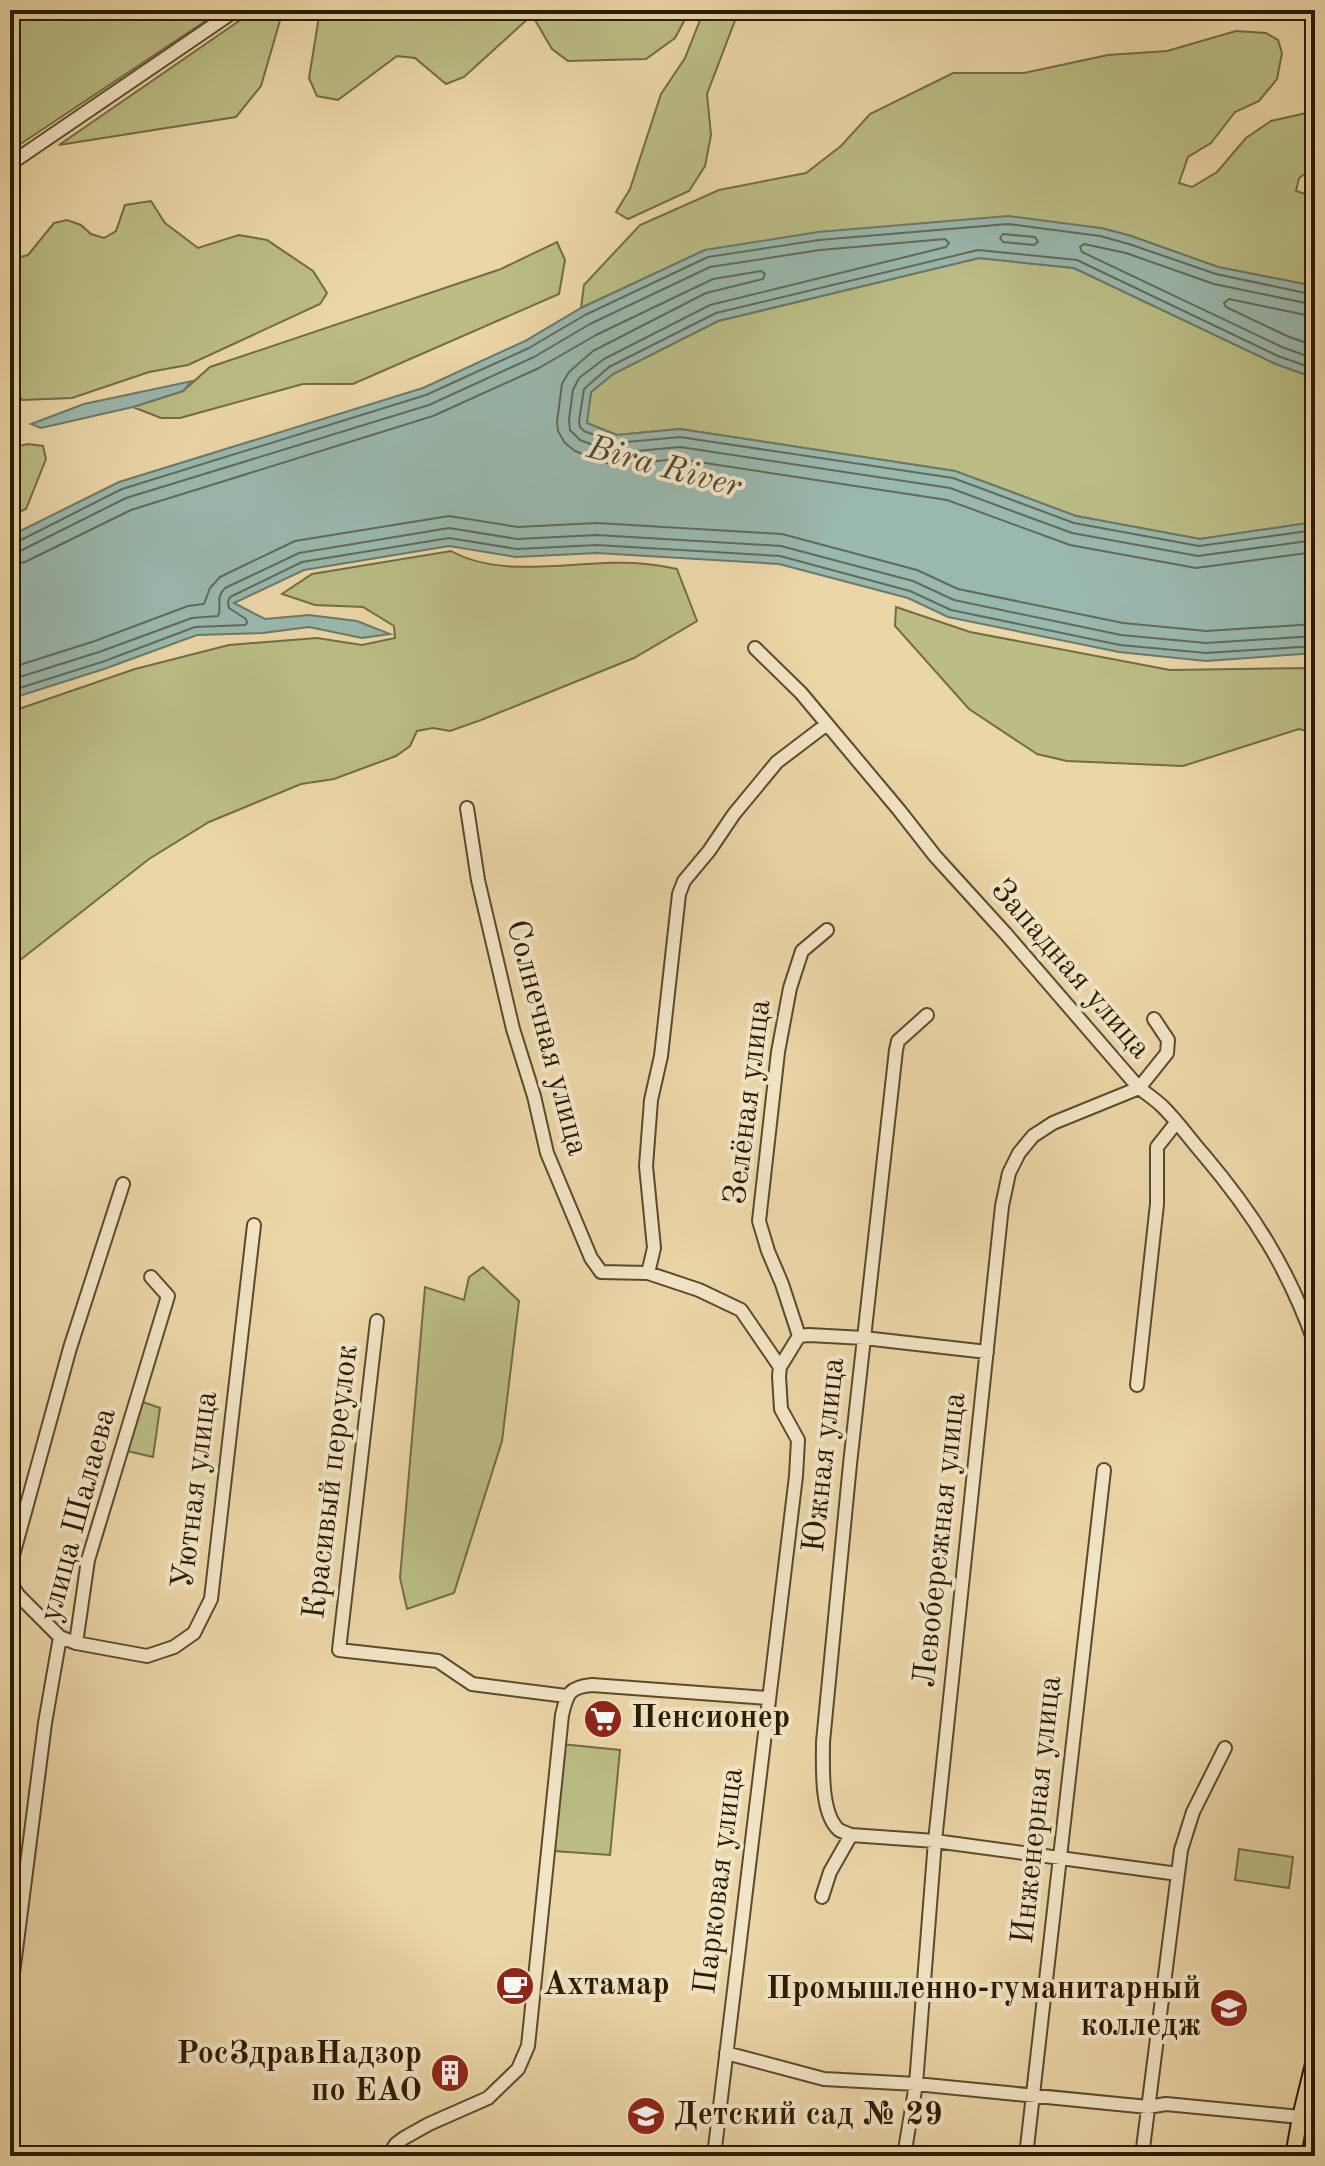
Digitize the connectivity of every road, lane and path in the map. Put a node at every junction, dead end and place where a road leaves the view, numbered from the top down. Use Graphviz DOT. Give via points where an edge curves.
graph roads {
  1 [pos="236,10"];
  2 [pos="10,164"];
  3 [pos="755,648"];
  4 [pos="827,724"];
  5 [pos="467,808"];
  6 [pos="827,930"];
  7 [pos="927,1015"];
  8 [pos="1154,1019"];
  9 [pos="1139,1088"];
  10 [pos="1176,1123"];
  11 [pos="123,1184"];
  12 [pos="254,1225"];
  13 [pos="648,1273"];
  14 [pos="151,1277"];
  15 [pos="377,1321"];
  16 [pos="799,1336"];
  17 [pos="864,1338"];
  18 [pos="1315,1344"];
  19 [pos="987,1352"];
  20 [pos="780,1367"];
  21 [pos="1137,1385"];
  22 [pos="1104,1470"];
  23 [pos="60,1637"];
  24 [pos="76,1643"];
  25 [pos="566,1696"];
  26 [pos="768,1698"];
  27 [pos="1225,1748"];
  28 [pos="851,1835"];
  29 [pos="935,1841"];
  30 [pos="1059,1858"];
  31 [pos="1178,1874"];
  32 [pos="822,1897"];
  33 [pos="10,1990"];
  34 [pos="10,1997"];
  35 [pos="726,2053"];
  36 [pos="1315,2056"];
  37 [pos="916,2084"];
  38 [pos="1032,2095"];
  39 [pos="1148,2107"];
  40 [pos="1300,2117"];
  41 [pos="388,2156"];
  42 [pos="714,2156"];
  43 [pos="904,2156"];
  44 [pos="1026,2156"];
  45 [pos="1142,2156"];
  46 [pos="1293,2156"];
  1 -- 2 [label="street"];
  3 -- 4 [label="street, Западная улица"];
  4 -- 9 [label="street, Западная улица"];
  4 -- 13 [label="street" via="777,762 679,894 651,1100 646,1166 654,1248"];
  5 -- 13 [label="street, Солнечная улица" via="478,880 547,1153 601,1272"];
  6 -- 16 [label="street, Зелёная улица" via="802,951 790,988 759,1221"];
  7 -- 17 [label="street, Южная улица" via="898,1041 896,1050"];
  8 -- 9 [label="street, Левобережная улица" via="1168,1040 1167,1053"];
  9 -- 10 [label="street, Западная улица"];
  9 -- 19 [label="street, Левобережная улица" via="1053,1123 1019,1153 1002,1206"];
  10 -- 18 [label="street, Западная улица" via="1237,1195 1265,1238 1289,1279"];
  10 -- 21 [label="street" via="1157,1147 1157,1204"];
  11 -- 23 [label="street" via="70,1348 12,1559 11,1583 18,1595"];
  12 -- 24 [label="street, Уютная улица" via="211,1599 194,1633 147,1656"];
  13 -- 20 [label="street" via="741,1310"];
  14 -- 24 [label="street, улица Шалаева" via="168,1296 88,1560"];
  15 -- 25 [label="street, Красивый переулок" via="339,1650 438,1661 472,1684"];
  16 -- 17 [label="street"];
  16 -- 20 [label="street"];
  17 -- 19 [label="street"];
  17 -- 28 [label="street, Южная улица" via="823,1753 832,1821"];
  19 -- 29 [label="street, Левобережная улица"];
  20 -- 26 [label="street, Парковая улица" via="781,1409 798,1440"];
  22 -- 30 [label="street, Инженерная улица"];
  23 -- 24 [label="street, улица Шалаева"];
  23 -- 33 [label="street, улица Шалаева"];
  25 -- 26 [label="street" via="578,1686 592,1685"];
  25 -- 41 [label="street" via="528,2046 518,2069 488,2098 404,2138"];
  26 -- 35 [label="street, Парковая улица"];
  27 -- 31 [label="street" via="1193,1812"];
  28 -- 29 [label="street"];
  28 -- 32 [label="street"];
  29 -- 30 [label="street"];
  29 -- 37 [label="street, Левобережная улица"];
  30 -- 31 [label="street"];
  30 -- 38 [label="street, Инженерная улица"];
  31 -- 39 [label="street"];
  33 -- 34 [label="street, улица Шалаева"];
  35 -- 37 [label="street" via="824,2079"];
  35 -- 42 [label="street, Парковая улица"];
  36 -- 40 [label="main road"];
  37 -- 38 [label="street"];
  37 -- 43 [label="street, Левобережная улица"];
  38 -- 39 [label="street"];
  38 -- 44 [label="street, Инженерная улица"];
  39 -- 40 [label="street" via="1166,2104"];
  39 -- 45 [label="street"];
  40 -- 46 [label="main road"];
}
